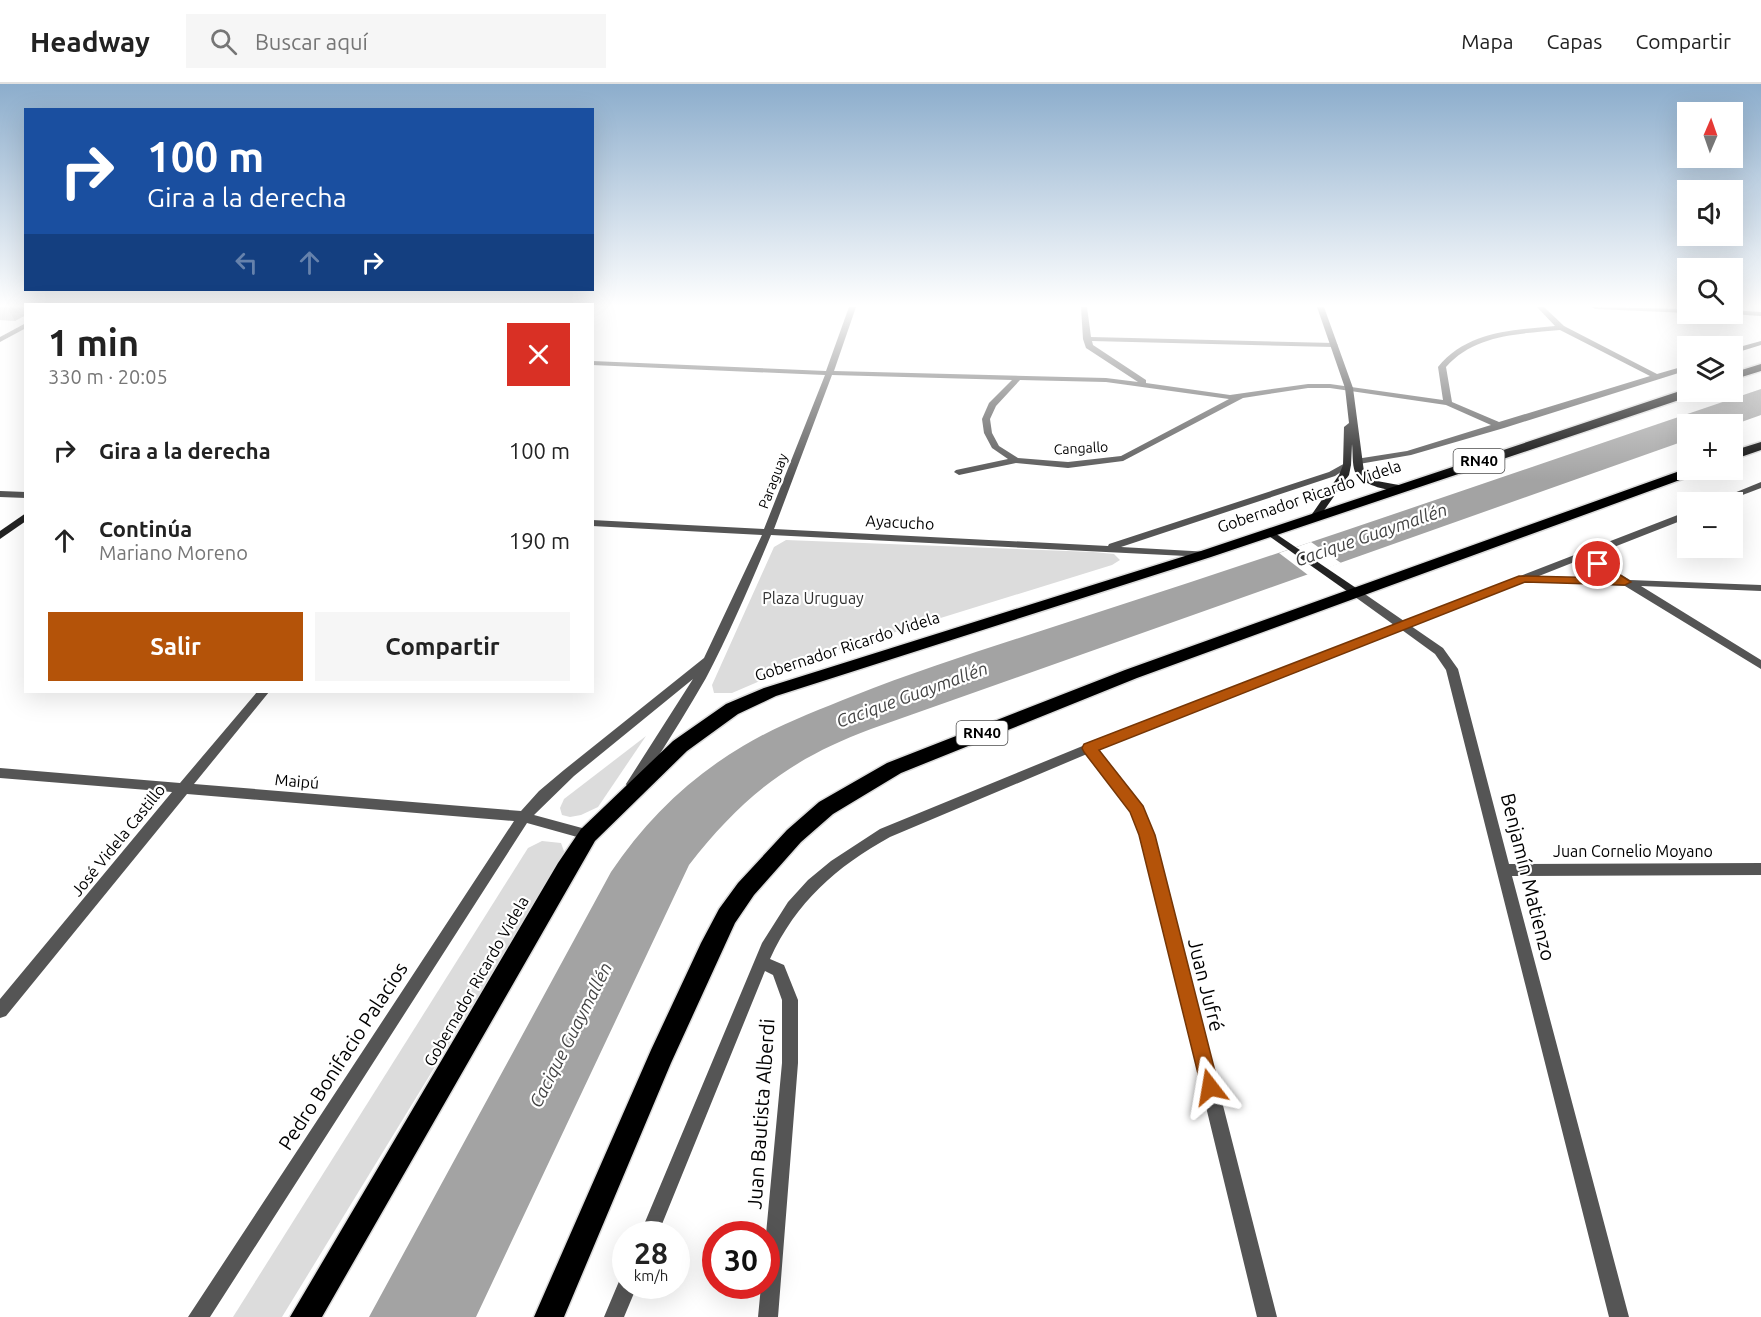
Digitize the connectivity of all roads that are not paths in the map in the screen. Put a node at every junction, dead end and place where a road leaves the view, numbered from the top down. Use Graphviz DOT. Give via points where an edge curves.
graph roads {
  1 [pos="629,365"];
  2 [pos="833,365"];
  3 [pos="1116,365"];
  4 [pos="1341,365"];
  5 [pos="1444,365"];
  6 [pos="1633,365"];
  7 [pos="1761,367"];
  8 [pos="1677,371"];
  9 [pos="830,373"];
  10 [pos="1743,373"];
  11 [pos="1657,377"];
  12 [pos="1018,378"];
  13 [pos="1147,384"];
  14 [pos="1349,388"];
  15 [pos="1677,396"];
  16 [pos="1240,397"];
  17 [pos="1448,403"];
  18 [pos="1353,424"];
  19 [pos="1501,426"];
  20 [pos="1761,446"];
  21 [pos="1743,452"];
  22 [pos="1016,460"];
  23 [pos="1359,461"];
  24 [pos="1347,465"];
  25 [pos="959,472"];
  26 [pos="1677,476"];
  27 [pos="1761,485"];
  28 [pos="1401,488"];
  29 [pos="1743,492"];
  30 [pos="0,494"];
  31 [pos="24,495"];
  32 [pos="1315,517"];
  33 [pos="24,518"];
  34 [pos="1677,518"];
  35 [pos="594,523"];
  36 [pos="770,531"];
  37 [pos="1269,532"];
  38 [pos="0,536"];
  39 [pos="1107,549"];
  40 [pos="1206,554"];
  41 [pos="1584,556"];
  42 [pos="1524,579"];
  43 [pos="1625,582"];
  44 [pos="1761,588"];
  45 [pos="1355,592"];
  46 [pos="1403,625"];
  47 [pos="708,661"];
  48 [pos="1761,665"];
  49 [pos="262,693"];
  50 [pos="1089,748"];
  51 [pos="0,773"];
  52 [pos="184,788"];
  53 [pos="622,801"];
  54 [pos="524,818"];
  55 [pos="588,835"];
  56 [pos="1761,869"];
  57 [pos="1505,870"];
  58 [pos="762,963"];
  59 [pos="0,1011"];
  60 [pos="654,1221"];
  61 [pos="622,1299"];
  62 [pos="198,1317"];
  63 [pos="305,1317"];
  64 [pos="549,1317"];
  65 [pos="614,1317"];
  66 [pos="768,1317"];
  67 [pos="1267,1317"];
  68 [pos="1619,1317"];
  1 -- 9 [label="street"];
  2 -- 9 [label="street, Paraguay"];
  3 -- 13 [label="street"];
  4 -- 14 [label="street"];
  5 -- 17 [label="street"];
  6 -- 11 [label="street"];
  7 -- 10 [label="highway"];
  8 -- 11 [label="street"];
  9 -- 12 [label="street"];
  9 -- 36 [label="street, Paraguay"];
  11 -- 19 [label="street"];
  12 -- 13 [label="street"];
  12 -- 22 [label="street" via="992,405 986,419 996,448"];
  13 -- 16 [label="street"];
  14 -- 16 [label="street" via="1308,386"];
  14 -- 17 [label="street"];
  14 -- 18 [label="street"];
  15 -- 28 [label="highway, Gobernador Ricardo Videla / RN40"];
  16 -- 22 [label="street, Cangallo" via="1123,458 1068,465"];
  17 -- 19 [label="street"];
  18 -- 23 [label="street"];
  18 -- 24 [label="street" via="1348,427"];
  19 -- 23 [label="street" via="1408,453"];
  20 -- 21 [label="highway"];
  22 -- 25 [label="street"];
  23 -- 28 [label="street" via="1360,473 1366,480"];
  24 -- 32 [label="street"];
  24 -- 39 [label="street" via="1332,474"];
  26 -- 45 [label="highway, RN40"];
  27 -- 29 [label="street"];
  28 -- 32 [label="highway, Gobernador Ricardo Videla / RN40"];
  30 -- 31 [label="street"];
  32 -- 37 [label="highway, Gobernador Ricardo Videla / RN40"];
  33 -- 38 [label="street"];
  34 -- 41 [label="street"];
  35 -- 36 [label="street, Ayacucho"];
  36 -- 39 [label="street, Ayacucho"];
  36 -- 47 [label="street, Paraguay"];
  37 -- 40 [label="highway, Gobernador Ricardo Videla / RN40"];
  37 -- 45 [label="street, Benjamín Matienzo"];
  39 -- 40 [label="street, Ayacucho"];
  40 -- 53 [label="highway, Gobernador Ricardo Videla / RN40" via="770,692 732,709 680,746"];
  41 -- 42 [label="street"];
  41 -- 43 [label="street"];
  42 -- 43 [label="street"];
  42 -- 46 [label="street"];
  43 -- 44 [label="street"];
  43 -- 48 [label="street"];
  45 -- 46 [label="street, Benjamín Matienzo"];
  45 -- 64 [label="highway, RN40" via="1131,674 894,768 826,808 794,836 746,889 709,950"];
  46 -- 50 [label="street"];
  46 -- 57 [label="street, Benjamín Matienzo" via="1439,651 1452,669"];
  47 -- 53 [label="street, Paraguay" via="674,723"];
  47 -- 54 [label="street, Paraguay" via="543,795"];
  49 -- 52 [label="street, José Videla Castillo"];
  50 -- 58 [label="street" via="855,849 793,907"];
  50 -- 67 [label="street, Juan Jufré" via="1137,810 1147,835"];
  51 -- 52 [label="street, Maipú"];
  52 -- 54 [label="street, Maipú"];
  52 -- 59 [label="street, José Videla Castillo"];
  53 -- 55 [label="highway, Gobernador Ricardo Videla / RN40"];
  54 -- 55 [label="street, Maipú"];
  54 -- 62 [label="street, Pedro Bonifacio Palacios"];
  55 -- 63 [label="highway, Gobernador Ricardo Videla / RN40"];
  56 -- 57 [label="street, Juan Cornelio Moyano"];
  57 -- 68 [label="street, Benjamín Matienzo"];
  58 -- 60 [label="street"];
  58 -- 66 [label="street, Juan Bautista Alberdi" via="779,970 790,1000 790,1063"];
  61 -- 65 [label="street"];
}
